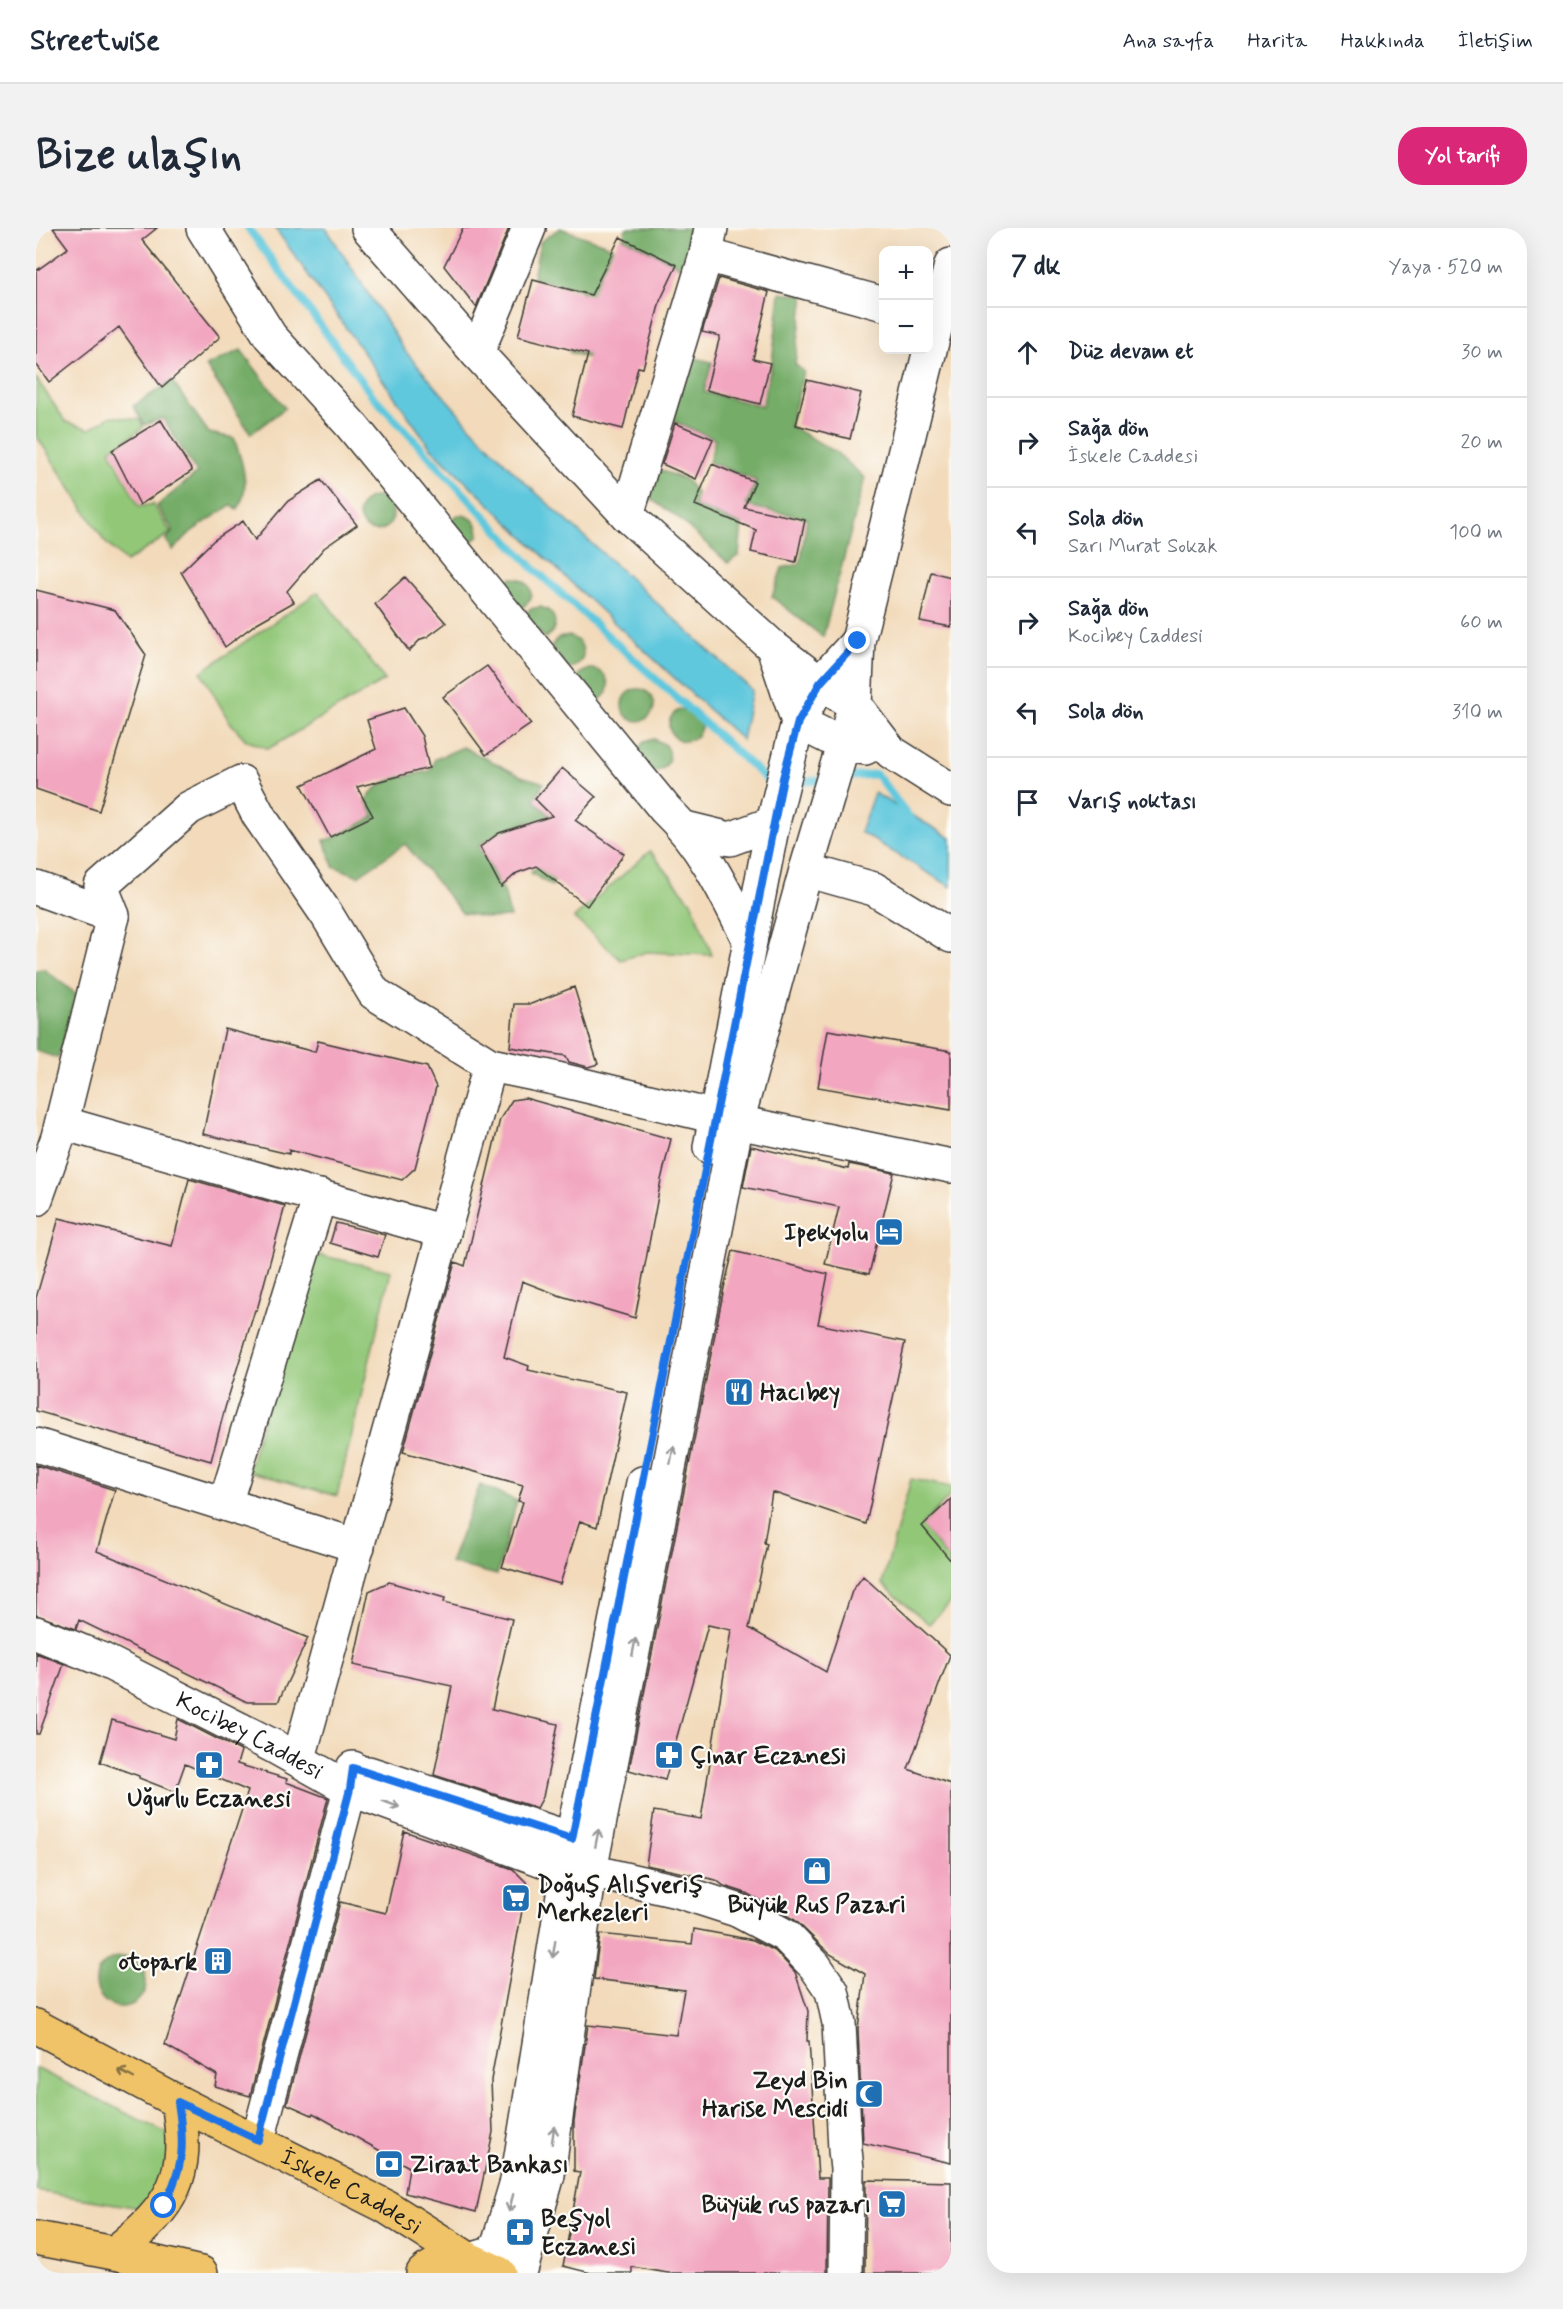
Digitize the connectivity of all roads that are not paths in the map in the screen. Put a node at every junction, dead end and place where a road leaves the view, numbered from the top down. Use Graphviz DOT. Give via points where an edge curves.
graph roads {
  1 [pos="203,228"];
  2 [pos="368,228"];
  3 [pos="529,228"];
  4 [pos="708,241"];
  5 [pos="951,265"];
  6 [pos="879,302"];
  7 [pos="939,319"];
  8 [pos="477,353"];
  9 [pos="627,515"];
  10 [pos="858,641"];
  11 [pos="773,647"];
  12 [pos="820,683"];
  13 [pos="855,705"];
  14 [pos="798,722"];
  15 [pos="844,745"];
  16 [pos="891,752"];
  17 [pos="951,790"];
  18 [pos="772,823"];
  19 [pos="685,828"];
  20 [pos="806,870"];
  21 [pos="36,888"];
  22 [pos="113,916"];
  23 [pos="951,936"];
  24 [pos="750,942"];
  25 [pos="490,1065"];
  26 [pos="727,1120"];
  27 [pos="62,1123"];
  28 [pos="951,1166"];
  29 [pos="320,1196"];
  30 [pos="36,1200"];
  31 [pos="444,1232"];
  32 [pos="36,1445"];
  33 [pos="225,1504"];
  34 [pos="358,1546"];
  35 [pos="36,1621"];
  36 [pos="36,1633"];
  37 [pos="302,1747"];
  38 [pos="351,1779"];
  39 [pos="576,1860"];
  40 [pos="36,2026"];
  41 [pos="178,2102"];
  42 [pos="258,2140"];
  43 [pos="36,2238"];
  44 [pos="114,2253"];
  45 [pos="484,2267"];
  46 [pos="201,2273"];
  47 [pos="423,2273"];
  48 [pos="520,2273"];
  49 [pos="846,2273"];
  1 -- 19 [label="street" via="270,336 352,426 665,809"];
  2 -- 8 [label="street"];
  3 -- 8 [label="street"];
  4 -- 6 [label="street"];
  4 -- 9 [label="street"];
  5 -- 7 [label="street"];
  7 -- 10 [label="street"];
  8 -- 9 [label="street"];
  9 -- 11 [label="street"];
  10 -- 12 [label="street"];
  10 -- 13 [label="street"];
  11 -- 12 [label="street"];
  11 -- 14 [label="street"];
  12 -- 13 [label="street"];
  12 -- 14 [label="street"];
  13 -- 15 [label="street"];
  13 -- 16 [label="street"];
  14 -- 15 [label="street"];
  14 -- 18 [label="street"];
  15 -- 16 [label="street"];
  15 -- 20 [label="street"];
  16 -- 17 [label="street"];
  18 -- 19 [label="street" via="730,839"];
  18 -- 24 [label="street"];
  19 -- 24 [label="street" via="721,884"];
  20 -- 23 [label="street" via="874,889"];
  20 -- 26 [label="street"];
  21 -- 22 [label="street"];
  22 -- 25 [label="street" via="101,886 189,808 241,782 374,993"];
  22 -- 27 [label="street"];
  24 -- 26 [label="street"];
  25 -- 26 [label="street"];
  25 -- 31 [label="street"];
  26 -- 28 [label="street"];
  26 -- 39 [label="street"];
  27 -- 29 [label="street"];
  27 -- 30 [label="street"];
  29 -- 31 [label="street"];
  29 -- 33 [label="street"];
  31 -- 34 [label="street"];
  32 -- 33 [label="street"];
  33 -- 34 [label="street"];
  34 -- 37 [label="street"];
  35 -- 37 [label="street, Kocibey Caddesi" via="139,1665"];
  36 -- 38 [label="street, Kocibey Caddesi" via="103,1660 275,1747"];
  37 -- 38 [label="street, Kocibey Caddesi"];
  38 -- 39 [label="street, Kocibey Caddesi"];
  38 -- 42 [label="street"];
  39 -- 45 [label="street, one-way" via="517,2181 498,2245"];
  48 -- 39 [label="street, one-way" via="548,2175"];
  39 -- 49 [label="street, Kocibey Caddesi" via="737,1910 786,1936 832,1991 839,2023 848,2169"];
  41 -- 40 [label="main road, İskele Caddesi, one-way"];
  41 -- 42 [label="main road, İskele Caddesi"];
  41 -- 44 [label="main road" via="183,2156 173,2187 164,2206 142,2231"];
  42 -- 45 [label="main road, İskele Caddesi" via="385,2206"];
  43 -- 44 [label="main road"];
  44 -- 46 [label="main road"];
  45 -- 47 [label="main road" via="442,2263"];
}
